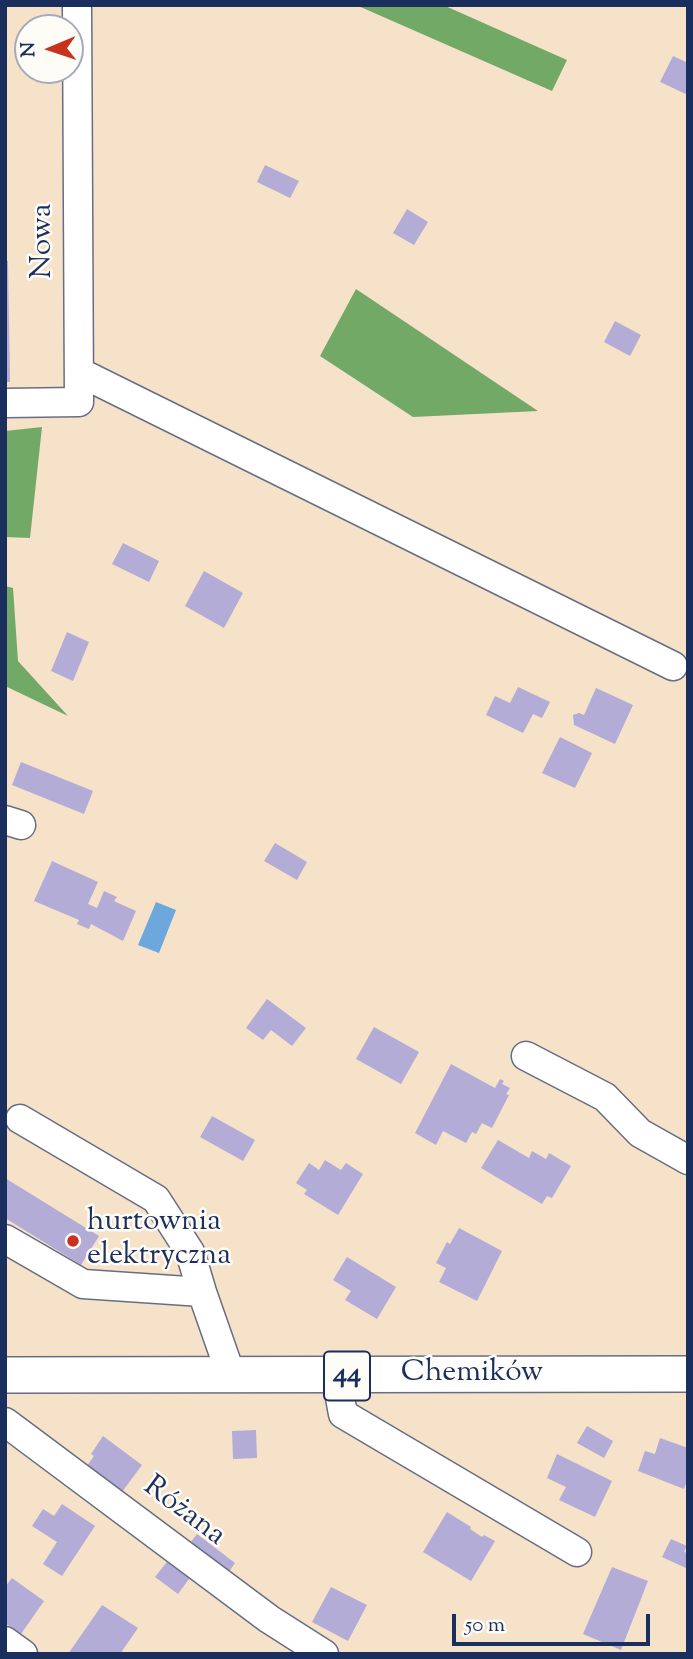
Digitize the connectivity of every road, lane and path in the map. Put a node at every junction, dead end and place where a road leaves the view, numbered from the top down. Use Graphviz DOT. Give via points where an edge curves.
graph roads {
  1 [pos="77,5"];
  2 [pos="79,372"];
  3 [pos="5,403"];
  4 [pos="673,666"];
  5 [pos="526,1056"];
  6 [pos="20,1118"];
  7 [pos="688,1160"];
  8 [pos="5,1239"];
  9 [pos="202,1292"];
  10 [pos="688,1374"];
  11 [pos="5,1375"];
  12 [pos="231,1375"];
  13 [pos="336,1376"];
  14 [pos="5,1422"];
  15 [pos="577,1552"];
  16 [pos="5,1641"];
  17 [pos="23,1654"];
  18 [pos="324,1654"];
  1 -- 2 [label="street, Nowa"];
  2 -- 3 [label="street, Nowa" via="79,402"];
  2 -- 4 [label="street"];
  5 -- 7 [label="street" via="605,1097 640,1133"];
  6 -- 9 [label="street" via="156,1199 190,1252"];
  8 -- 9 [label="street" via="83,1284"];
  9 -- 12 [label="street"];
  10 -- 13 [label="main road, Chemików / 44"];
  11 -- 12 [label="main road, Chemików / 44"];
  12 -- 13 [label="main road, Chemików / 44"];
  13 -- 15 [label="street" via="343,1414"];
  14 -- 18 [label="street, Różana" via="269,1619"];
  16 -- 17 [label="street"];
}
